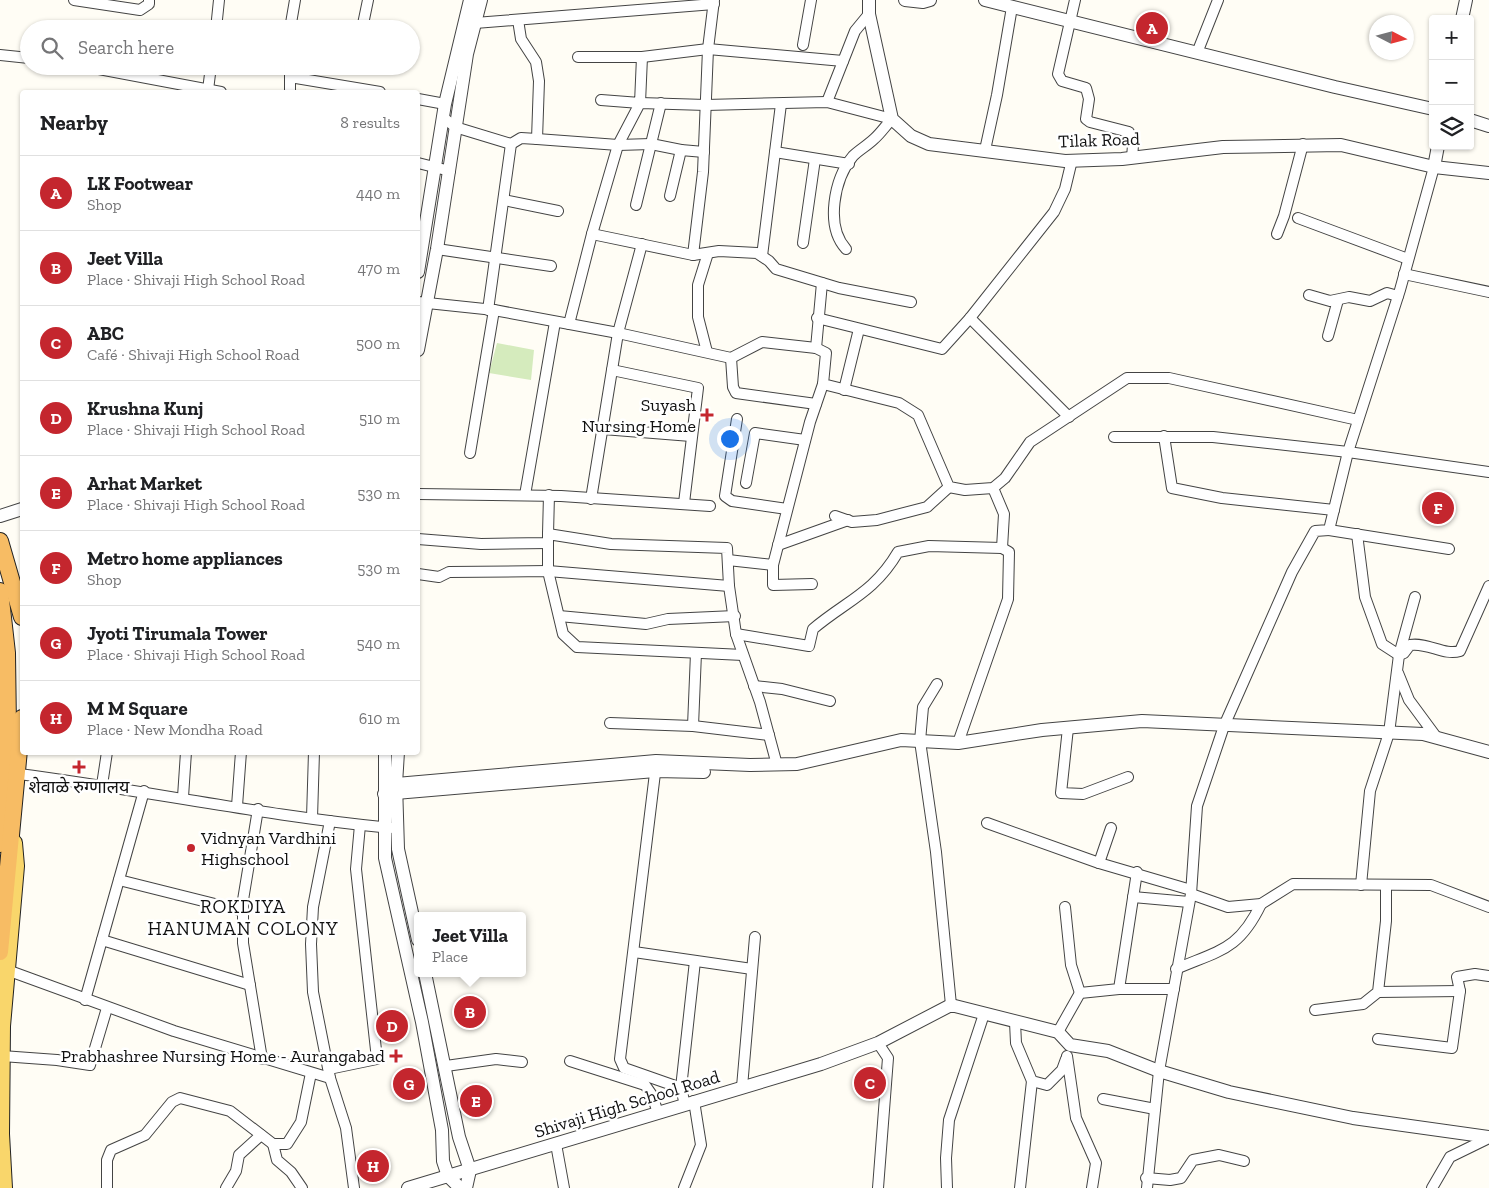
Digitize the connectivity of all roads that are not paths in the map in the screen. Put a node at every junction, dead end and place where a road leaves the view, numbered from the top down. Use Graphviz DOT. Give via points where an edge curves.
graph roads {
  1 [pos="74,0"];
  2 [pos="149,0"];
  3 [pos="219,0"];
  4 [pos="295,0"];
  5 [pos="368,0"];
  6 [pos="470,0"];
  7 [pos="481,0"];
  8 [pos="811,0"];
  9 [pos="869,0"];
  10 [pos="905,0"];
  11 [pos="930,0"];
  12 [pos="985,0"];
  13 [pos="1075,0"];
  14 [pos="1218,0"];
  15 [pos="1466,0"];
  16 [pos="714,2"];
  17 [pos="1012,7"];
  18 [pos="869,14"];
  19 [pos="1463,15"];
  20 [pos="217,20"];
  21 [pos="292,20"];
  22 [pos="364,20"];
  23 [pos="518,20"];
  24 [pos="1069,21"];
  25 [pos="475,23"];
  26 [pos="803,45"];
  27 [pos="708,49"];
  28 [pos="1197,53"];
  29 [pos="0,55"];
  30 [pos="20,57"];
  31 [pos="578,57"];
  32 [pos="642,57"];
  33 [pos="843,61"];
  34 [pos="130,75"];
  35 [pos="210,75"];
  36 [pos="290,75"];
  37 [pos="307,75"];
  38 [pos="208,90"];
  39 [pos="290,90"];
  40 [pos="371,90"];
  41 [pos="420,100"];
  42 [pos="601,100"];
  43 [pos="640,102"];
  44 [pos="827,102"];
  45 [pos="661,103"];
  46 [pos="781,104"];
  47 [pos="706,105"];
  48 [pos="1429,108"];
  49 [pos="444,110"];
  50 [pos="892,119"];
  51 [pos="1474,121"];
  52 [pos="1489,126"];
  53 [pos="456,127"];
  54 [pos="537,139"];
  55 [pos="511,144"];
  56 [pos="651,144"];
  57 [pos="1303,144"];
  58 [pos="618,145"];
  59 [pos="681,150"];
  60 [pos="985,150"];
  61 [pos="1437,150"];
  62 [pos="704,152"];
  63 [pos="775,152"];
  64 [pos="1132,158"];
  65 [pos="815,159"];
  66 [pos="1072,160"];
  67 [pos="420,164"];
  68 [pos="849,164"];
  69 [pos="1434,167"];
  70 [pos="435,168"];
  71 [pos="450,171"];
  72 [pos="1489,173"];
  73 [pos="670,196"];
  74 [pos="504,200"];
  75 [pos="636,205"];
  76 [pos="558,211"];
  77 [pos="1298,218"];
  78 [pos="592,234"];
  79 [pos="1277,234"];
  80 [pos="803,243"];
  81 [pos="642,244"];
  82 [pos="438,249"];
  83 [pos="846,249"];
  84 [pos="708,253"];
  85 [pos="693,255"];
  86 [pos="762,256"];
  87 [pos="496,258"];
  88 [pos="1408,259"];
  89 [pos="420,260"];
  90 [pos="551,266"];
  91 [pos="1404,274"];
  92 [pos="822,283"];
  93 [pos="1489,292"];
  94 [pos="1309,295"];
  95 [pos="1398,296"];
  96 [pos="1338,300"];
  97 [pos="421,302"];
  98 [pos="911,302"];
  99 [pos="491,310"];
  100 [pos="420,318"];
  101 [pos="817,318"];
  102 [pos="970,318"];
  103 [pos="555,322"];
  104 [pos="569,324"];
  105 [pos="859,329"];
  106 [pos="618,333"];
  107 [pos="1328,336"];
  108 [pos="816,348"];
  109 [pos="706,352"];
  110 [pos="732,358"];
  111 [pos="612,370"];
  112 [pos="823,384"];
  113 [pos="844,390"];
  114 [pos="816,404"];
  115 [pos="1073,414"];
  116 [pos="737,419"];
  117 [pos="1358,420"];
  118 [pos="603,429"];
  119 [pos="691,436"];
  120 [pos="1164,436"];
  121 [pos="1114,437"];
  122 [pos="805,440"];
  123 [pos="1348,452"];
  124 [pos="470,453"];
  125 [pos="1489,472"];
  126 [pos="746,483"];
  127 [pos="949,487"];
  128 [pos="993,488"];
  129 [pos="420,494"];
  130 [pos="525,495"];
  131 [pos="549,496"];
  132 [pos="591,498"];
  133 [pos="684,503"];
  134 [pos="710,506"];
  135 [pos="787,509"];
  136 [pos="20,510"];
  137 [pos="1334,510"];
  138 [pos="0,516"];
  139 [pos="835,516"];
  140 [pos="848,520"];
  141 [pos="1329,530"];
  142 [pos="1357,534"];
  143 [pos="548,538"];
  144 [pos="420,539"];
  145 [pos="0,542"];
  146 [pos="778,545"];
  147 [pos="1002,548"];
  148 [pos="1449,549"];
  149 [pos="728,560"];
  150 [pos="773,565"];
  151 [pos="548,571"];
  152 [pos="420,574"];
  153 [pos="812,584"];
  154 [pos="729,586"];
  155 [pos="1489,586"];
  156 [pos="0,591"];
  157 [pos="1415,597"];
  158 [pos="20,610"];
  159 [pos="559,616"];
  160 [pos="735,616"];
  161 [pos="736,634"];
  162 [pos="696,653"];
  163 [pos="744,655"];
  164 [pos="1399,655"];
  165 [pos="1397,672"];
  166 [pos="937,684"];
  167 [pos="754,686"];
  168 [pos="830,701"];
  169 [pos="610,723"];
  170 [pos="693,726"];
  171 [pos="1224,726"];
  172 [pos="4,727"];
  173 [pos="1068,728"];
  174 [pos="1389,733"];
  175 [pos="769,735"];
  176 [pos="1437,738"];
  177 [pos="920,741"];
  178 [pos="958,743"];
  179 [pos="1489,752"];
  180 [pos="20,755"];
  181 [pos="107,755"];
  182 [pos="186,755"];
  183 [pos="241,755"];
  184 [pos="314,755"];
  185 [pos="385,755"];
  186 [pos="397,755"];
  187 [pos="777,765"];
  188 [pos="655,766"];
  189 [pos="19,774"];
  190 [pos="1128,777"];
  191 [pos="102,784"];
  192 [pos="390,789"];
  193 [pos="144,791"];
  194 [pos="183,797"];
  195 [pos="237,806"];
  196 [pos="258,809"];
  197 [pos="312,818"];
  198 [pos="330,821"];
  199 [pos="986,823"];
  200 [pos="360,825"];
  201 [pos="391,828"];
  202 [pos="1111,828"];
  203 [pos="5,839"];
  204 [pos="1099,863"];
  205 [pos="1137,872"];
  206 [pos="119,880"];
  207 [pos="1361,885"];
  208 [pos="1386,885"];
  209 [pos="1190,895"];
  210 [pos="1133,897"];
  211 [pos="1261,904"];
  212 [pos="1489,907"];
  213 [pos="1065,908"];
  214 [pos="243,911"];
  215 [pos="414,922"];
  216 [pos="755,937"];
  217 [pos="102,940"];
  218 [pos="0,952"];
  219 [pos="634,952"];
  220 [pos="695,961"];
  221 [pos="752,969"];
  222 [pos="1176,969"];
  223 [pos="8,970"];
  224 [pos="1489,976"];
  225 [pos="425,977"];
  226 [pos="250,985"];
  227 [pos="1119,989"];
  228 [pos="1174,989"];
  229 [pos="1460,991"];
  230 [pos="1378,992"];
  231 [pos="1080,993"];
  232 [pos="85,1000"];
  233 [pos="951,1005"];
  234 [pos="107,1008"];
  235 [pos="1315,1010"];
  236 [pos="984,1014"];
  237 [pos="1015,1022"];
  238 [pos="1058,1032"];
  239 [pos="1378,1039"];
  240 [pos="878,1043"];
  241 [pos="1069,1050"];
  242 [pos="2,1056"];
  243 [pos="262,1058"];
  244 [pos="570,1061"];
  245 [pos="522,1062"];
  246 [pos="446,1066"];
  247 [pos="1159,1071"];
  248 [pos="311,1073"];
  249 [pos="330,1073"];
  250 [pos="1032,1082"];
  251 [pos="742,1087"];
  252 [pos="681,1088"];
  253 [pos="1103,1099"];
  254 [pos="690,1103"];
  255 [pos="1154,1109"];
  256 [pos="658,1113"];
  257 [pos="261,1135"];
  258 [pos="1489,1138"];
  259 [pos="273,1144"];
  260 [pos="556,1144"];
  261 [pos="1244,1161"];
  262 [pos="470,1170"];
  263 [pos="448,1176"];
  264 [pos="1147,1183"];
  265 [pos="4,1188"];
  266 [pos="107,1188"];
  267 [pos="226,1188"];
  268 [pos="302,1188"];
  269 [pos="354,1188"];
  270 [pos="408,1188"];
  271 [pos="460,1188"];
  272 [pos="466,1188"];
  273 [pos="564,1188"];
  274 [pos="684,1188"];
  275 [pos="878,1188"];
  276 [pos="947,1188"];
  277 [pos="1020,1188"];
  278 [pos="1092,1188"];
  279 [pos="1432,1188"];
  1 -- 2 [label="street" via="140,10 149,4"];
  3 -- 20 [label="street"];
  4 -- 21 [label="street"];
  5 -- 22 [label="street"];
  6 -- 49 [label="street"];
  7 -- 25 [label="street"];
  8 -- 26 [label="street"];
  9 -- 18 [label="street"];
  10 -- 11 [label="street"];
  12 -- 17 [label="street"];
  13 -- 24 [label="street"];
  14 -- 28 [label="street"];
  15 -- 19 [label="street"];
  16 -- 23 [label="street"];
  16 -- 27 [label="street"];
  17 -- 24 [label="street"];
  17 -- 60 [label="street"];
  18 -- 33 [label="street" via="855,31"];
  18 -- 50 [label="street"];
  23 -- 25 [label="street"];
  23 -- 54 [label="street" via="521,39 536,62 539,81"];
  24 -- 28 [label="street"];
  24 -- 64 [label="street" via="1058,74 1062,81 1086,88 1090,100 1086,119 1129,132"];
  25 -- 53 [label="street"];
  27 -- 32 [label="street"];
  27 -- 33 [label="street"];
  27 -- 47 [label="street"];
  28 -- 48 [label="street"];
  29 -- 30 [label="street"];
  31 -- 32 [label="street"];
  32 -- 43 [label="street"];
  33 -- 44 [label="street"];
  34 -- 38 [label="street"];
  35 -- 38 [label="street"];
  36 -- 39 [label="street"];
  37 -- 40 [label="street"];
  41 -- 49 [label="street"];
  42 -- 43 [label="street"];
  43 -- 45 [label="street"];
  43 -- 58 [label="street"];
  44 -- 46 [label="street"];
  44 -- 50 [label="street"];
  45 -- 47 [label="street"];
  45 -- 56 [label="street"];
  46 -- 47 [label="street"];
  46 -- 63 [label="street"];
  47 -- 62 [label="street"];
  49 -- 53 [label="street"];
  49 -- 70 [label="street"];
  50 -- 60 [label="street, Tilak Road" via="919,141"];
  50 -- 68 [label="street" via="853,156"];
  51 -- 52 [label="street"];
  53 -- 55 [label="street"];
  53 -- 71 [label="street"];
  54 -- 55 [label="street" via="521,138"];
  54 -- 58 [label="street"];
  55 -- 74 [label="street"];
  56 -- 58 [label="street"];
  56 -- 59 [label="street"];
  56 -- 75 [label="street"];
  57 -- 64 [label="street, Tilak Road" via="1223,147"];
  57 -- 69 [label="street, Tilak Road" via="1341,145"];
  57 -- 79 [label="street"];
  58 -- 78 [label="street"];
  59 -- 62 [label="street"];
  59 -- 73 [label="street"];
  60 -- 66 [label="street, Tilak Road"];
  61 -- 69 [label="street"];
  62 -- 85 [label="street"];
  63 -- 65 [label="street"];
  63 -- 86 [label="street"];
  64 -- 66 [label="street, Tilak Road"];
  65 -- 68 [label="street"];
  65 -- 80 [label="street"];
  66 -- 102 [label="street" via="1065,189 1054,212"];
  67 -- 70 [label="street"];
  68 -- 83 [label="street" via="837,188 832,221 839,242"];
  69 -- 72 [label="street, Tilak Road"];
  69 -- 88 [label="street"];
  70 -- 71 [label="street"];
  70 -- 89 [label="street"];
  71 -- 82 [label="street"];
  74 -- 76 [label="street"];
  74 -- 87 [label="street"];
  77 -- 88 [label="street"];
  78 -- 81 [label="street"];
  78 -- 104 [label="street"];
  81 -- 85 [label="street"];
  81 -- 106 [label="street"];
  82 -- 87 [label="street"];
  82 -- 97 [label="street"];
  84 -- 85 [label="street"];
  84 -- 86 [label="street" via="757,253"];
  84 -- 109 [label="street" via="698,285 698,317"];
  86 -- 92 [label="street" via="776,269"];
  87 -- 90 [label="street"];
  87 -- 99 [label="street"];
  88 -- 91 [label="street"];
  91 -- 93 [label="street"];
  91 -- 95 [label="street"];
  92 -- 98 [label="street"];
  92 -- 101 [label="street"];
  94 -- 96 [label="street"];
  95 -- 96 [label="street" via="1387,293 1370,301 1349,297"];
  95 -- 117 [label="street"];
  96 -- 107 [label="street"];
  97 -- 99 [label="street"];
  97 -- 100 [label="street"];
  99 -- 103 [label="street"];
  99 -- 124 [label="street"];
  101 -- 105 [label="street"];
  101 -- 108 [label="street"];
  102 -- 105 [label="street" via="942,349"];
  102 -- 115 [label="street"];
  103 -- 104 [label="street"];
  103 -- 130 [label="street"];
  104 -- 106 [label="street"];
  105 -- 113 [label="street"];
  106 -- 109 [label="street"];
  106 -- 111 [label="street"];
  108 -- 110 [label="street" via="762,342"];
  108 -- 112 [label="street" via="826,353"];
  109 -- 110 [label="street"];
  110 -- 114 [label="street" via="736,392"];
  111 -- 118 [label="street"];
  111 -- 119 [label="street" via="698,388"];
  112 -- 113 [label="street"];
  112 -- 114 [label="street"];
  113 -- 127 [label="street" via="899,404 918,415"];
  114 -- 122 [label="street"];
  115 -- 117 [label="street" via="1128,378 1169,378"];
  115 -- 128 [label="street" via="1030,442 1005,478"];
  116 -- 135 [label="street" via="725,496 732,501"];
  117 -- 123 [label="street"];
  118 -- 119 [label="street"];
  118 -- 132 [label="street"];
  119 -- 133 [label="street"];
  120 -- 121 [label="street"];
  120 -- 123 [label="street" via="1213,437"];
  120 -- 137 [label="street" via="1172,488 1222,498"];
  122 -- 126 [label="street" via="755,433"];
  122 -- 135 [label="street"];
  123 -- 125 [label="street"];
  123 -- 137 [label="street"];
  127 -- 128 [label="street" via="965,490"];
  127 -- 140 [label="street" via="927,506 877,520"];
  128 -- 147 [label="street" via="1004,514"];
  129 -- 130 [label="street"];
  130 -- 131 [label="street"];
  131 -- 132 [label="street"];
  131 -- 143 [label="street"];
  132 -- 133 [label="street"];
  133 -- 134 [label="street"];
  135 -- 146 [label="street"];
  136 -- 138 [label="street"];
  137 -- 141 [label="street"];
  139 -- 140 [label="street"];
  140 -- 146 [label="street"];
  141 -- 142 [label="street"];
  141 -- 171 [label="street" via="1315,531 1292,572"];
  142 -- 148 [label="street"];
  142 -- 164 [label="street" via="1365,597 1382,644"];
  143 -- 144 [label="street" via="481,544"];
  143 -- 149 [label="street" via="727,548"];
  143 -- 151 [label="street"];
  145 -- 158 [label="highway"];
  146 -- 150 [label="street"];
  147 -- 161 [label="street" via="929,546 898,552 888,569 869,589 813,629 809,646"];
  147 -- 178 [label="street" via="1009,552 1008,599"];
  149 -- 150 [label="street"];
  149 -- 154 [label="street"];
  150 -- 153 [label="street" via="773,585"];
  151 -- 152 [label="street" via="449,572 439,577"];
  151 -- 154 [label="street"];
  151 -- 159 [label="street"];
  154 -- 160 [label="street"];
  155 -- 164 [label="street" via="1460,651 1453,653 1419,644 1410,645"];
  156 -- 172 [label="highway" via="7,653"];
  157 -- 164 [label="street"];
  159 -- 160 [label="street" via="646,624 668,619"];
  159 -- 162 [label="street" via="563,634 577,647"];
  160 -- 161 [label="street"];
  161 -- 163 [label="street"];
  162 -- 163 [label="street"];
  162 -- 170 [label="street"];
  163 -- 167 [label="street"];
  164 -- 165 [label="street"];
  165 -- 174 [label="street"];
  165 -- 176 [label="street" via="1409,700"];
  166 -- 177 [label="street" via="924,708"];
  167 -- 168 [label="street"];
  167 -- 175 [label="street"];
  169 -- 170 [label="street"];
  170 -- 175 [label="street"];
  171 -- 173 [label="street" via="1142,721"];
  171 -- 174 [label="street"];
  171 -- 209 [label="street" via="1198,806"];
  172 -- 203 [label="highway"];
  173 -- 178 [label="street"];
  173 -- 190 [label="street" via="1061,793 1083,794"];
  174 -- 176 [label="street" via="1423,734"];
  174 -- 207 [label="street" via="1370,791"];
  175 -- 187 [label="street"];
  176 -- 179 [label="street"];
  177 -- 178 [label="street"];
  177 -- 187 [label="street" via="901,740 797,764"];
  177 -- 188 [label="street" via="903,748 796,771 771,773"];
  177 -- 233 [label="street" via="936,852"];
  180 -- 189 [label="highway"];
  181 -- 191 [label="street"];
  182 -- 194 [label="street"];
  183 -- 195 [label="street"];
  184 -- 197 [label="street"];
  185 -- 192 [label="street"];
  186 -- 192 [label="street"];
  187 -- 188 [label="street"];
  188 -- 192 [label="street"];
  188 -- 219 [label="street"];
  189 -- 191 [label="street"];
  189 -- 203 [label="highway"];
  191 -- 193 [label="street"];
  192 -- 201 [label="street"];
  193 -- 194 [label="street"];
  193 -- 206 [label="street"];
  194 -- 195 [label="street"];
  195 -- 196 [label="street"];
  196 -- 197 [label="street"];
  196 -- 214 [label="street"];
  197 -- 198 [label="street"];
  198 -- 200 [label="street"];
  198 -- 249 [label="street" via="312,907 311,944 313,992"];
  199 -- 204 [label="street"];
  200 -- 201 [label="street"];
  200 -- 249 [label="street" via="356,869 377,1059"];
  201 -- 215 [label="street"];
  201 -- 263 [label="street" via="385,858 422,1022"];
  202 -- 204 [label="street"];
  203 -- 218 [label="highway"];
  203 -- 223 [label="main road" via="16,866"];
  204 -- 205 [label="street"];
  205 -- 209 [label="street"];
  205 -- 210 [label="street"];
  206 -- 214 [label="street"];
  206 -- 217 [label="street"];
  207 -- 208 [label="street"];
  207 -- 211 [label="street" via="1293,884"];
  208 -- 212 [label="street" via="1431,885"];
  208 -- 230 [label="street" via="1386,921"];
  209 -- 210 [label="street"];
  209 -- 211 [label="street" via="1228,907"];
  209 -- 222 [label="street"];
  210 -- 227 [label="street"];
  211 -- 222 [label="street" via="1251,925 1232,945"];
  213 -- 231 [label="street" via="1072,965"];
  214 -- 226 [label="street"];
  216 -- 221 [label="street"];
  217 -- 226 [label="street"];
  217 -- 232 [label="street"];
  219 -- 220 [label="street"];
  219 -- 252 [label="street" via="621,1065"];
  220 -- 221 [label="street"];
  220 -- 252 [label="street"];
  221 -- 251 [label="street"];
  222 -- 228 [label="street"];
  223 -- 232 [label="street"];
  223 -- 242 [label="main road"];
  224 -- 229 [label="street" via="1457,977"];
  225 -- 246 [label="street"];
  226 -- 243 [label="street"];
  227 -- 228 [label="street"];
  227 -- 231 [label="street"];
  228 -- 247 [label="street"];
  229 -- 230 [label="street"];
  229 -- 239 [label="street" via="1452,1048"];
  230 -- 235 [label="street" via="1363,1004"];
  231 -- 238 [label="street"];
  232 -- 234 [label="street"];
  233 -- 236 [label="street"];
  233 -- 240 [label="street, Shivaji High School Road"];
  234 -- 242 [label="street" via="90,1065"];
  234 -- 243 [label="street"];
  236 -- 237 [label="street"];
  236 -- 276 [label="street" via="949,1120"];
  237 -- 238 [label="street"];
  237 -- 250 [label="street" via="1016,1042"];
  238 -- 241 [label="street"];
  240 -- 251 [label="street, Shivaji High School Road"];
  240 -- 275 [label="street" via="888,1058"];
  241 -- 247 [label="street" via="1108,1051"];
  241 -- 250 [label="street" via="1062,1070 1047,1085"];
  241 -- 278 [label="street" via="1076,1118 1096,1163"];
  242 -- 265 [label="main road"];
  243 -- 248 [label="street"];
  244 -- 256 [label="street" via="645,1085"];
  245 -- 246 [label="street" via="496,1058"];
  246 -- 262 [label="street" via="459,1137"];
  247 -- 255 [label="street"];
  247 -- 258 [label="street" via="1229,1092 1353,1118"];
  248 -- 249 [label="street"];
  248 -- 259 [label="street" via="301,1122 287,1144"];
  249 -- 269 [label="street" via="346,1128"];
  250 -- 277 [label="street"];
  251 -- 254 [label="street, Shivaji High School Road"];
  252 -- 254 [label="street"];
  253 -- 255 [label="street"];
  254 -- 256 [label="street, Shivaji High School Road"];
  254 -- 274 [label="street" via="701,1145"];
  255 -- 264 [label="street"];
  256 -- 260 [label="street, Shivaji High School Road"];
  257 -- 259 [label="street"];
  257 -- 266 [label="street" via="230,1111 176,1099 145,1136 111,1150 106,1160"];
  257 -- 267 [label="street" via="239,1155 236,1171"];
  258 -- 279 [label="street" via="1450,1157"];
  259 -- 268 [label="street" via="276,1160 291,1172"];
  260 -- 262 [label="street, Shivaji High School Road"];
  260 -- 273 [label="street"];
  261 -- 264 [label="street" via="1219,1155 1193,1160 1181,1178"];
  262 -- 263 [label="street, Shivaji High School Road"];
  262 -- 272 [label="street"];
  263 -- 270 [label="street, Shivaji High School Road"];
  263 -- 271 [label="street"];
}
